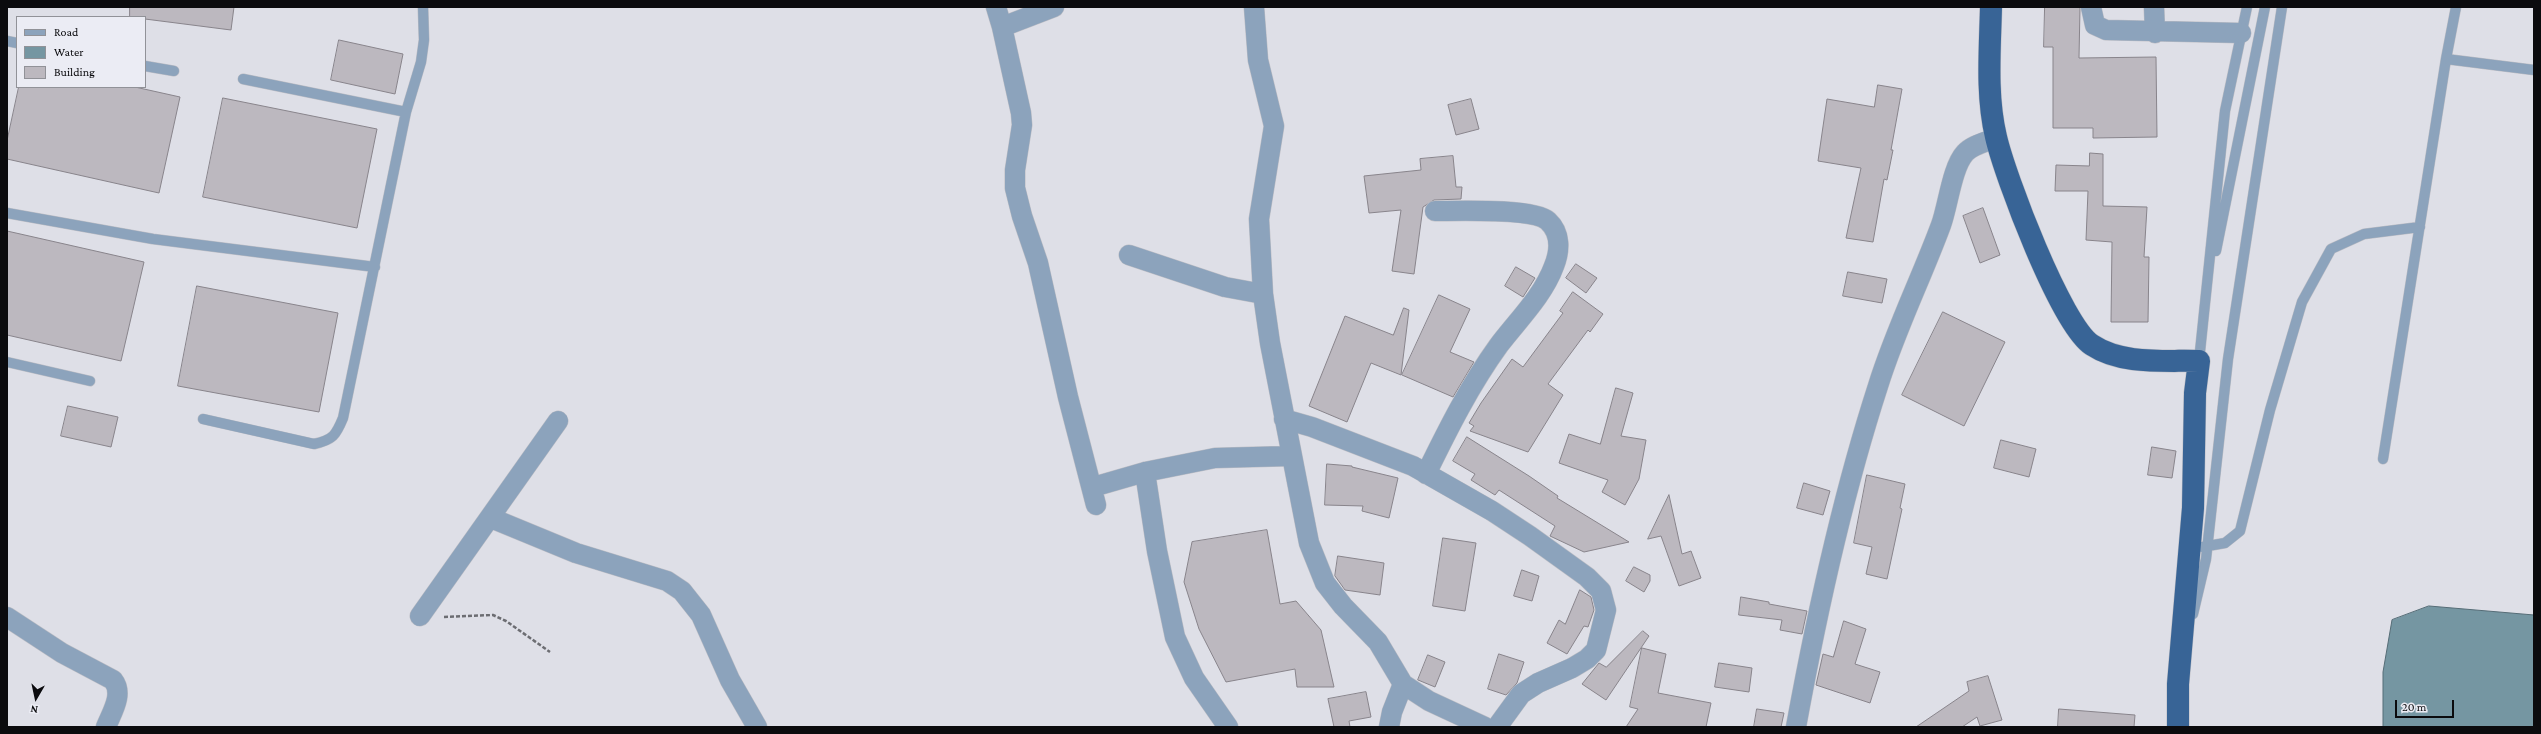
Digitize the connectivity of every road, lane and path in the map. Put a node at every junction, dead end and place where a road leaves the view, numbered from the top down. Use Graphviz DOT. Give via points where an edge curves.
graph roads {
  1 [pos="423,7"];
  2 [pos="996,7"];
  3 [pos="1054,7"];
  4 [pos="1254,7"];
  5 [pos="1991,7"];
  6 [pos="2091,7"];
  7 [pos="2154,7"];
  8 [pos="2247,7"];
  9 [pos="2265,7"];
  10 [pos="2282,7"];
  11 [pos="2456,7"];
  12 [pos="1002,28"];
  13 [pos="2155,33"];
  14 [pos="2241,33"];
  15 [pos="2446,59"];
  16 [pos="146,66"];
  17 [pos="2534,70"];
  18 [pos="174,71"];
  19 [pos="243,79"];
  20 [pos="406,112"];
  21 [pos="1996,138"];
  22 [pos="1435,211"];
  23 [pos="7,213"];
  24 [pos="2420,227"];
  25 [pos="1129,255"];
  26 [pos="375,267"];
  27 [pos="1264,294"];
  28 [pos="2205,296"];
  29 [pos="2199,361"];
  30 [pos="7,362"];
  31 [pos="90,381"];
  32 [pos="203,419"];
  33 [pos="1284,420"];
  34 [pos="558,421"];
  35 [pos="1292,456"];
  36 [pos="2383,459"];
  37 [pos="1145,472"];
  38 [pos="1426,474"];
  39 [pos="491,518"];
  40 [pos="2198,546"];
  41 [pos="420,616"];
  42 [pos="7,617"];
  43 [pos="550,652"];
  44 [pos="1403,684"];
  45 [pos="1486,726"];
  46 [pos="106,727"];
  47 [pos="758,727"];
  48 [pos="1228,727"];
  49 [pos="1389,727"];
  50 [pos="1796,727"];
  51 [pos="2178,727"];
  1 -- 20 [label="lane" via="422,55"];
  2 -- 12 [label="street"];
  3 -- 12 [label="street"];
  4 -- 27 [label="street" via="1258,60 1274,126 1259,219"];
  5 -- 21 [label="highway" via="1990,94"];
  6 -- 13 [label="street" via="2096,25 2106,30"];
  7 -- 13 [label="street"];
  8 -- 14 [label="lane"];
  9 -- 28 [label="lane"];
  10 -- 40 [label="lane"];
  11 -- 15 [label="lane"];
  12 -- 37 [label="street" via="1022,125 1015,188 1038,263 1068,398 1095,496"];
  13 -- 14 [label="street"];
  14 -- 28 [label="lane" via="2226,111"];
  15 -- 17 [label="lane"];
  15 -- 24 [label="lane"];
  16 -- 18 [label="lane"];
  19 -- 20 [label="lane"];
  20 -- 26 [label="lane"];
  21 -- 29 [label="highway" via="2046,270 2060,302 2078,332 2091,345 2138,360"];
  21 -- 50 [label="street" via="1965,153 1958,164 1941,225 1899,325 1878,385 1840,518 1814,631"];
  22 -- 38 [label="street" via="1498,211 1542,217 1556,233 1558,253 1546,285 1468,391"];
  23 -- 26 [label="lane" via="153,239"];
  24 -- 36 [label="lane"];
  24 -- 40 [label="lane" via="2364,234 2331,249 2302,302 2270,410 2240,530 2225,543"];
  25 -- 27 [label="street" via="1225,287"];
  26 -- 32 [label="lane" via="343,418 329,441 314,444"];
  27 -- 33 [label="street"];
  28 -- 29 [label="lane"];
  29 -- 40 [label="highway" via="2195,393"];
  30 -- 31 [label="lane"];
  33 -- 35 [label="street"];
  33 -- 38 [label="street" via="1312,427 1413,466"];
  34 -- 39 [label="street"];
  35 -- 37 [label="street" via="1215,458"];
  35 -- 44 [label="street" via="1309,543 1323,578 1343,606 1378,642"];
  37 -- 48 [label="street" via="1157,551 1175,637 1194,678"];
  38 -- 45 [label="street" via="1492,511 1537,541 1587,577 1601,591 1604,599 1606,610 1596,650 1572,668 1538,683 1521,694"];
  39 -- 41 [label="street"];
  39 -- 47 [label="street" via="576,553 667,581 682,591 701,614 730,680"];
  40 -- 51 [label="highway" via="2178,684"];
  41 -- 43 [label="path" via="424,619 461,614 493,615 506,621"];
  42 -- 46 [label="street" via="62,653 113,680 118,687 118,695"];
  44 -- 45 [label="street" via="1428,701"];
  44 -- 49 [label="street"];
}
